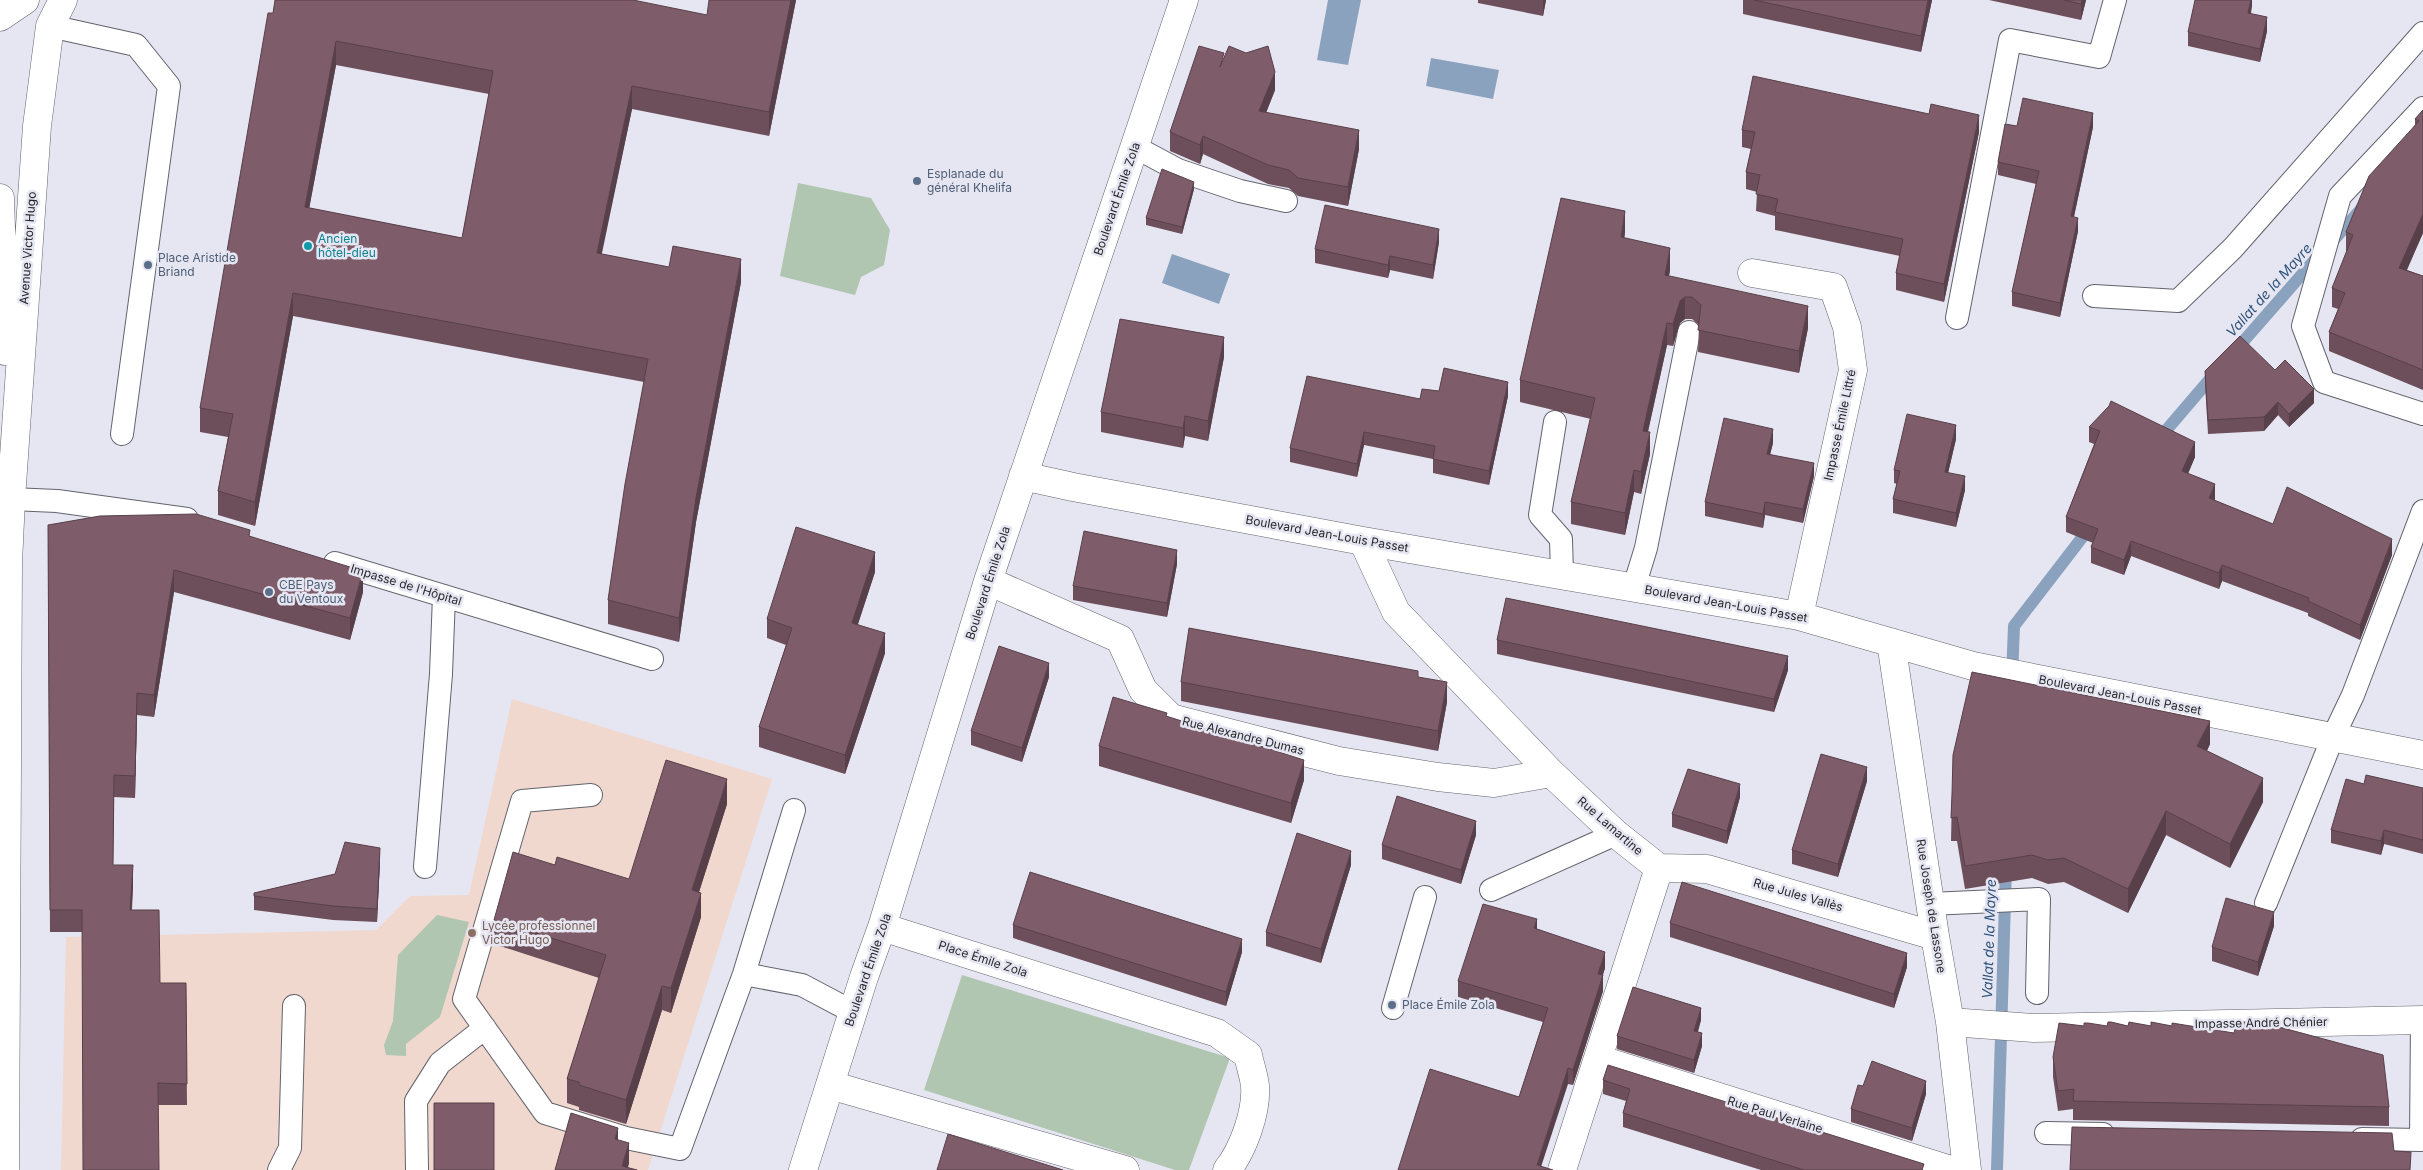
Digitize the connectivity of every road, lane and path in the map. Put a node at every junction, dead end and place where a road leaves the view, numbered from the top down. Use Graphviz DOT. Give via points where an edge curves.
graph roads {
  1 [pos="25,0"];
  2 [pos="63,0"];
  3 [pos="1184,0"];
  4 [pos="2115,0"];
  5 [pos="0,17"];
  6 [pos="50,26"];
  7 [pos="2423,33"];
  8 [pos="2423,108"];
  9 [pos="1135,147"];
  10 [pos="0,198"];
  11 [pos="1286,201"];
  12 [pos="1752,273"];
  13 [pos="2094,296"];
  14 [pos="1957,318"];
  15 [pos="1690,332"];
  16 [pos="2423,414"];
  17 [pos="1556,422"];
  18 [pos="122,434"];
  19 [pos="1023,476"];
  20 [pos="10,499"];
  21 [pos="2423,511"];
  22 [pos="208,525"];
  23 [pos="1363,541"];
  24 [pos="312,556"];
  25 [pos="1562,575"];
  26 [pos="988,581"];
  27 [pos="1634,588"];
  28 [pos="444,596"];
  29 [pos="1799,616"];
  30 [pos="1891,642"];
  31 [pos="652,659"];
  32 [pos="2333,737"];
  33 [pos="2423,755"];
  34 [pos="1551,773"];
  35 [pos="591,795"];
  36 [pos="794,810"];
  37 [pos="1616,834"];
  38 [pos="425,867"];
  39 [pos="1659,868"];
  40 [pos="1491,890"];
  41 [pos="1425,897"];
  42 [pos="2266,903"];
  43 [pos="1930,904"];
  44 [pos="882,927"];
  45 [pos="1935,936"];
  46 [pos="744,974"];
  47 [pos="2037,994"];
  48 [pos="294,1006"];
  49 [pos="1392,1008"];
  50 [pos="853,1012"];
  51 [pos="2423,1020"];
  52 [pos="1950,1022"];
  53 [pos="485,1028"];
  54 [pos="1598,1059"];
  55 [pos="830,1085"];
  56 [pos="3,1108"];
  57 [pos="2046,1133"];
  58 [pos="2125,1134"];
  59 [pos="2342,1139"];
  60 [pos="2422,1141"];
  61 [pos="5,1170"];
  62 [pos="278,1170"];
  63 [pos="417,1170"];
  64 [pos="803,1170"];
  65 [pos="1125,1170"];
  66 [pos="1227,1170"];
  67 [pos="1562,1170"];
  68 [pos="1951,1170"];
  69 [pos="1966,1170"];
  1 -- 5 [label="street"];
  2 -- 6 [label="street, Avenue Victor Hugo"];
  3 -- 9 [label="street, Boulevard Émile Zola"];
  4 -- 14 [label="lane" via="2099,57 2010,40"];
  6 -- 18 [label="lane" via="136,45 170,86"];
  6 -- 20 [label="street, Avenue Victor Hugo" via="37,126"];
  7 -- 13 [label="lane" via="2233,248 2178,301"];
  8 -- 16 [label="lane" via="2340,196 2303,326 2324,382"];
  9 -- 11 [label="lane" via="1178,170 1240,191"];
  9 -- 19 [label="street, Boulevard Émile Zola"];
  10 -- 20 [label="street, Avenue Victor Hugo"];
  12 -- 29 [label="street, Impasse Émile Littré" via="1834,287 1847,327 1854,370"];
  15 -- 27 [label="lane" via="1646,548"];
  17 -- 25 [label="lane" via="1540,515 1561,538"];
  19 -- 23 [label="street, Boulevard Jean-Louis Passet"];
  19 -- 26 [label="street, Boulevard Émile Zola"];
  20 -- 22 [label="lane" via="76,504"];
  20 -- 56 [label="street, Avenue Victor Hugo"];
  21 -- 32 [label="lane" via="2353,695"];
  23 -- 25 [label="street, Boulevard Jean-Louis Passet"];
  23 -- 34 [label="street, Rue Lamartine" via="1396,612"];
  24 -- 28 [label="lane, Impasse de l'Hôpital"];
  25 -- 27 [label="street, Boulevard Jean-Louis Passet"];
  26 -- 34 [label="street, Rue Alexandre Dumas" via="1120,639 1143,690 1171,718 1339,761 1438,777 1494,782"];
  26 -- 44 [label="street, Boulevard Émile Zola"];
  27 -- 29 [label="street, Boulevard Jean-Louis Passet"];
  28 -- 31 [label="lane, Impasse de l'Hôpital"];
  28 -- 38 [label="lane"];
  29 -- 30 [label="street, Boulevard Jean-Louis Passet"];
  30 -- 32 [label="street, Boulevard Jean-Louis Passet" via="1973,666"];
  30 -- 43 [label="street, Rue Joseph de Lassone"];
  32 -- 33 [label="street, Boulevard Jean-Louis Passet"];
  32 -- 42 [label="lane"];
  34 -- 37 [label="street, Rue Lamartine"];
  35 -- 53 [label="lane" via="522,801 464,999"];
  36 -- 46 [label="lane"];
  37 -- 39 [label="street, Rue Lamartine"];
  37 -- 40 [label="lane"];
  39 -- 45 [label="street, Rue Jules Vallès" via="1707,869"];
  39 -- 54 [label="street"];
  41 -- 49 [label="lane"];
  43 -- 45 [label="street, Rue Joseph de Lassone"];
  43 -- 47 [label="lane" via="2038,898"];
  44 -- 50 [label="street, Boulevard Émile Zola"];
  44 -- 66 [label="street, Place Émile Zola" via="1217,1033 1248,1055 1255,1087 1251,1120 1238,1156"];
  45 -- 52 [label="street, Rue Joseph de Lassone"];
  46 -- 50 [label="lane" via="802,985"];
  46 -- 53 [label="lane" via="680,1149 626,1138 545,1113"];
  48 -- 62 [label="lane" via="290,1148"];
  50 -- 55 [label="street, Boulevard Émile Zola"];
  51 -- 52 [label="street, Impasse André Chénier" via="2034,1028"];
  51 -- 60 [label="lane"];
  52 -- 69 [label="street, Rue Joseph de Lassone"];
  53 -- 63 [label="lane" via="440,1063 416,1101"];
  54 -- 67 [label="street"];
  54 -- 68 [label="street, Rue Paul Verlaine"];
  55 -- 64 [label="street, Boulevard Émile Zola"];
  55 -- 65 [label="street"];
  56 -- 61 [label="street, Avenue Victor Hugo"];
  57 -- 58 [label="lane"];
  59 -- 60 [label="lane"];
}
